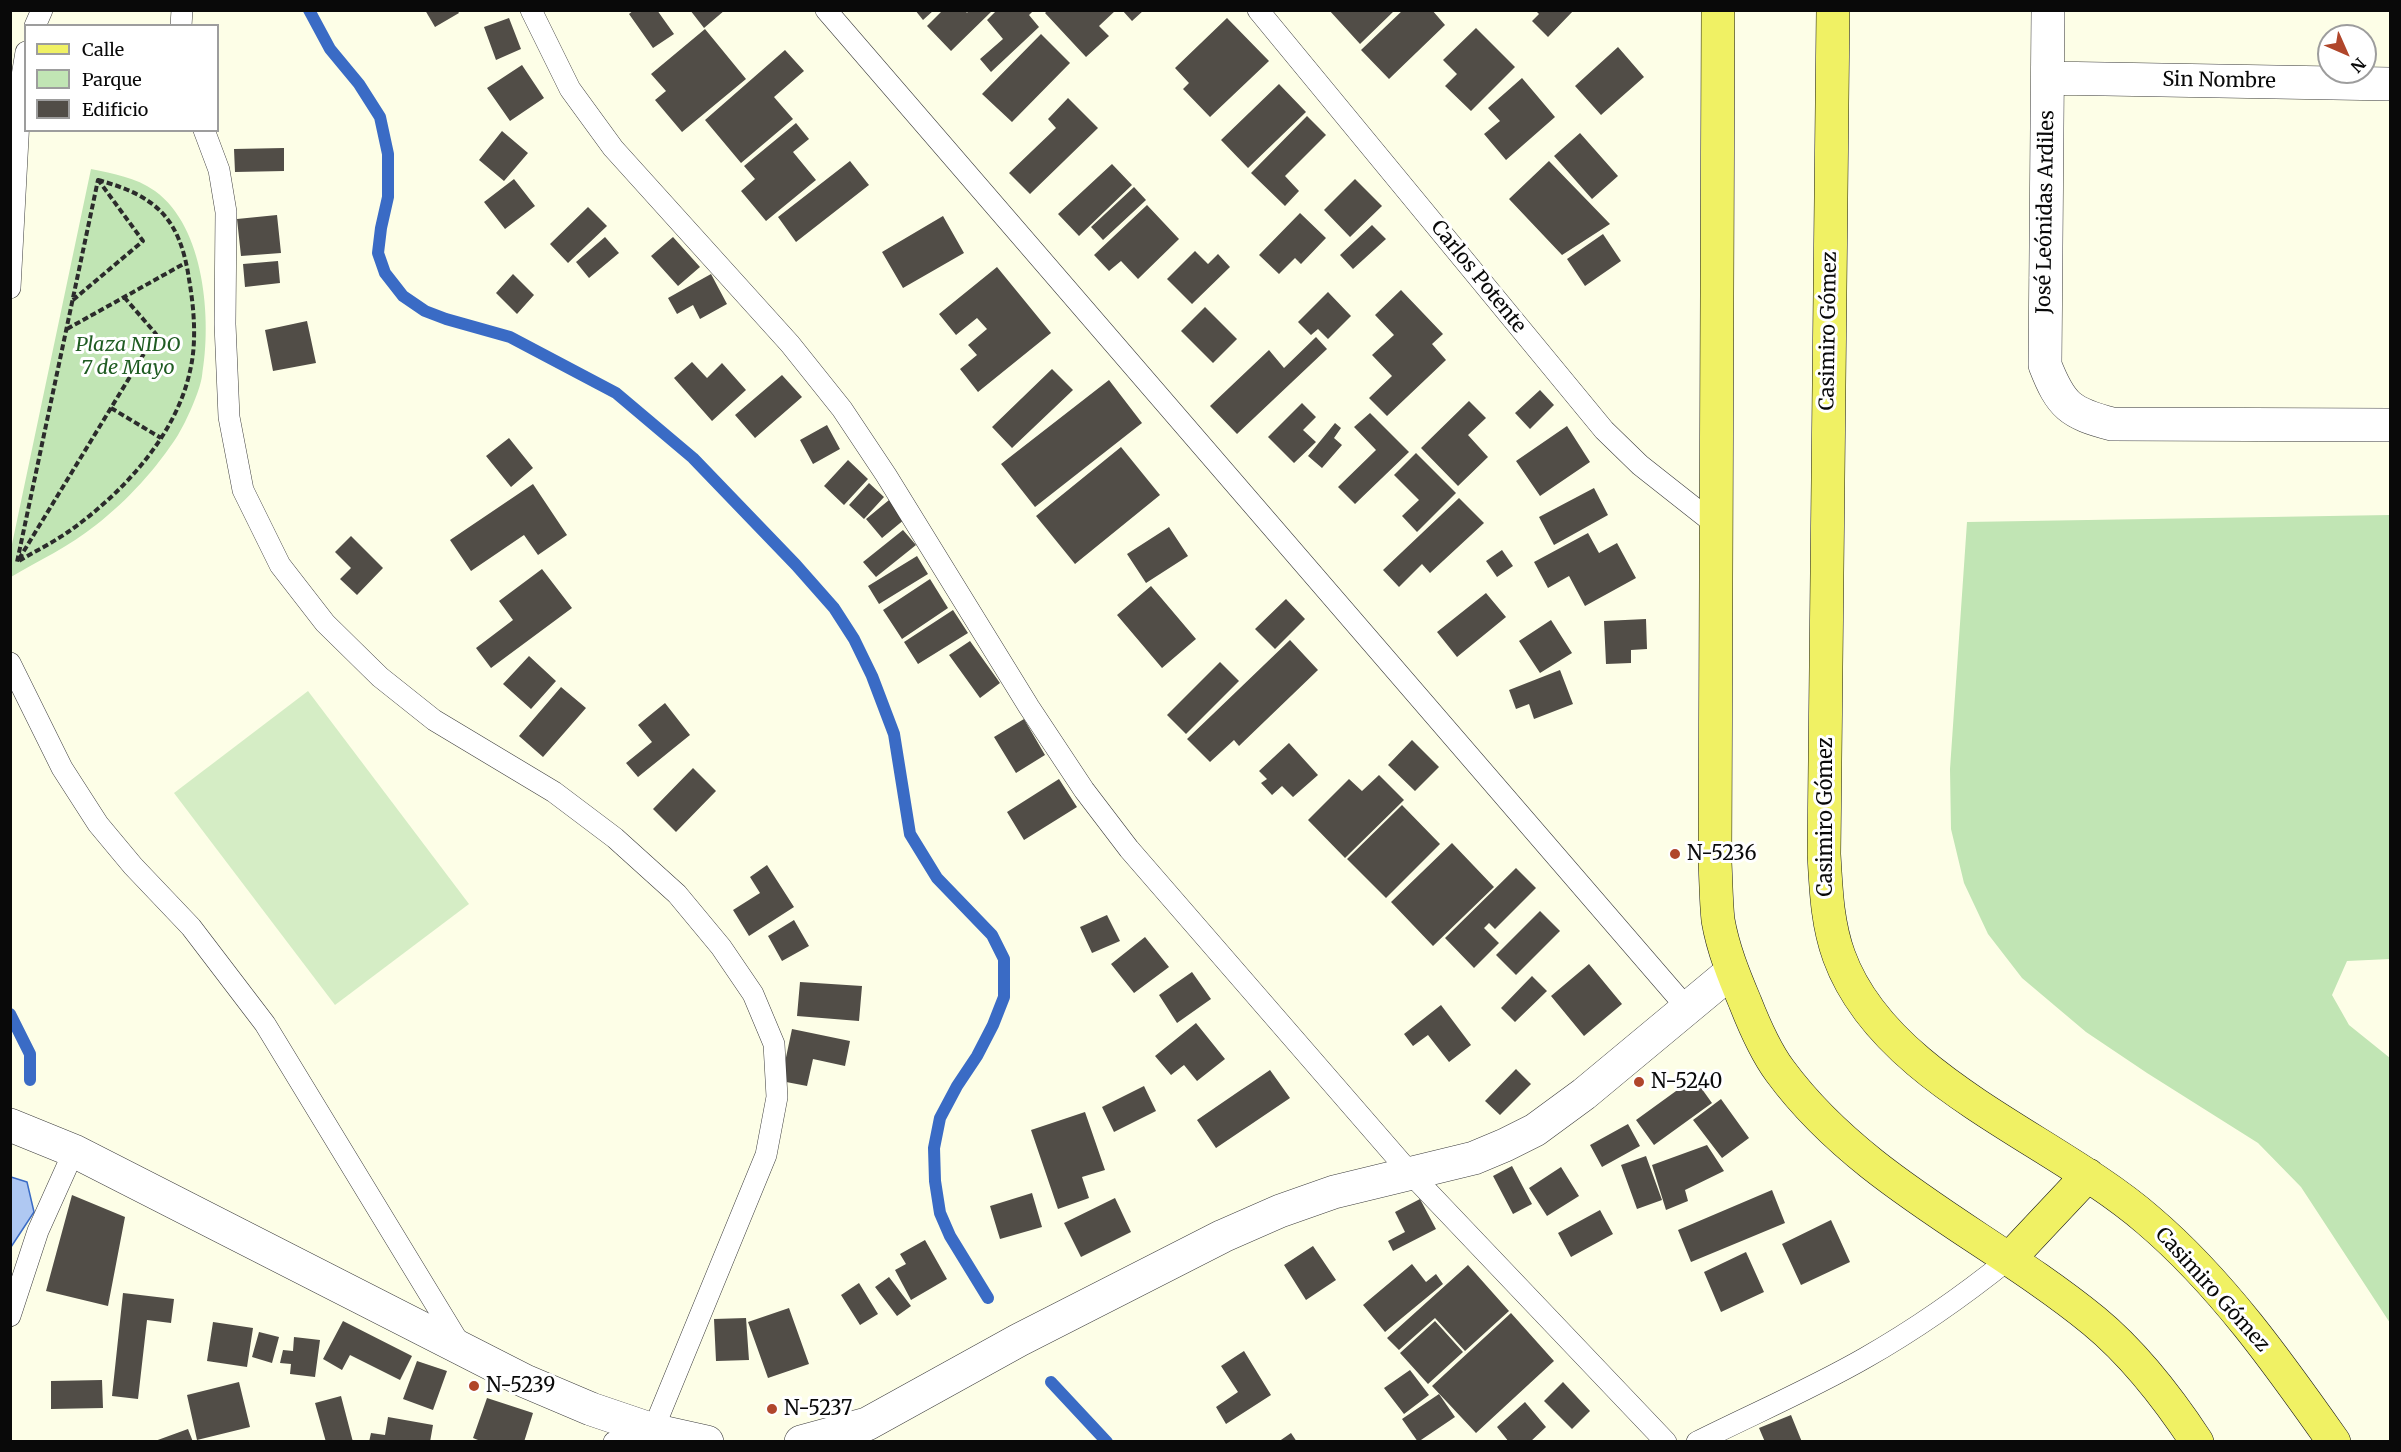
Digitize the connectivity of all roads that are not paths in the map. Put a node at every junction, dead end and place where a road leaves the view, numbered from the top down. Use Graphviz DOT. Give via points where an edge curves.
graph roads {
  1 [pos="42,10"];
  2 [pos="531,10"];
  3 [pos="826,10"];
  4 [pos="1258,10"];
  5 [pos="1718,10"];
  6 [pos="1833,10"];
  7 [pos="2048,10"];
  8 [pos="36,24"];
  9 [pos="24,63"];
  10 [pos="2048,78"];
  11 [pos="2391,84"];
  12 [pos="205,132"];
  13 [pos="10,288"];
  14 [pos="2391,425"];
  15 [pos="1716,525"];
  16 [pos="10,663"];
  17 [pos="1731,971"];
  18 [pos="1687,1008"];
  19 [pos="10,1125"];
  20 [pos="74,1151"];
  21 [pos="1411,1174"];
  22 [pos="2088,1175"];
  23 [pos="2008,1259"];
  24 [pos="10,1316"];
  25 [pos="465,1352"];
  26 [pos="653,1430"];
  27 [pos="810,1441"];
  28 [pos="614,1442"];
  29 [pos="707,1442"];
  30 [pos="1666,1442"];
  31 [pos="1697,1442"];
  32 [pos="2197,1442"];
  33 [pos="2334,1442"];
  1 -- 8 [label="lane"];
  2 -- 21 [label="lane" via="570,89 613,148 790,344 842,409 1084,790 1137,858"];
  3 -- 18 [label="lane"];
  4 -- 15 [label="lane, Carlos Potente" via="1604,430 1640,465"];
  5 -- 15 [label="main road"];
  6 -- 22 [label="main road, Casimiro Gómez" via="1824,830 1827,909 1840,957 1862,1001 1900,1046 1942,1081"];
  7 -- 10 [label="street, José Leónidas Ardiles"];
  9 -- 13 [label="lane"];
  10 -- 11 [label="street, Sin Nombre"];
  10 -- 14 [label="street, José Leónidas Ardiles" via="2045,366 2055,390 2068,407 2088,418 2112,424"];
  12 -- 26 [label="lane" via="219,170 226,212 229,417 243,490 280,565 325,623 380,677 434,720 554,792 615,838 677,894 753,994 774,1044 777,1097 766,1155"];
  15 -- 17 [label="main road" via="1715,862 1719,920"];
  16 -- 25 [label="lane" via="62,768 98,824 191,927 265,1024"];
  17 -- 18 [label="street"];
  17 -- 23 [label="main road" via="1779,1070 1815,1112 1858,1153 1907,1191"];
  18 -- 21 [label="street" via="1535,1130 1474,1158"];
  19 -- 20 [label="street"];
  20 -- 24 [label="lane" via="38,1230"];
  20 -- 25 [label="street"];
  21 -- 27 [label="street" via="1334,1192 1223,1236 1019,1340 867,1424"];
  21 -- 30 [label="lane"];
  22 -- 23 [label="main road"];
  22 -- 33 [label="main road, Casimiro Gómez" via="2149,1221 2204,1276 2258,1339"];
  23 -- 31 [label="lane" via="1967,1293 1864,1359"];
  23 -- 32 [label="main road" via="2067,1300 2119,1345"];
  25 -- 26 [label="street" via="591,1409"];
  26 -- 28 [label="lane"];
  26 -- 29 [label="street"];
}
